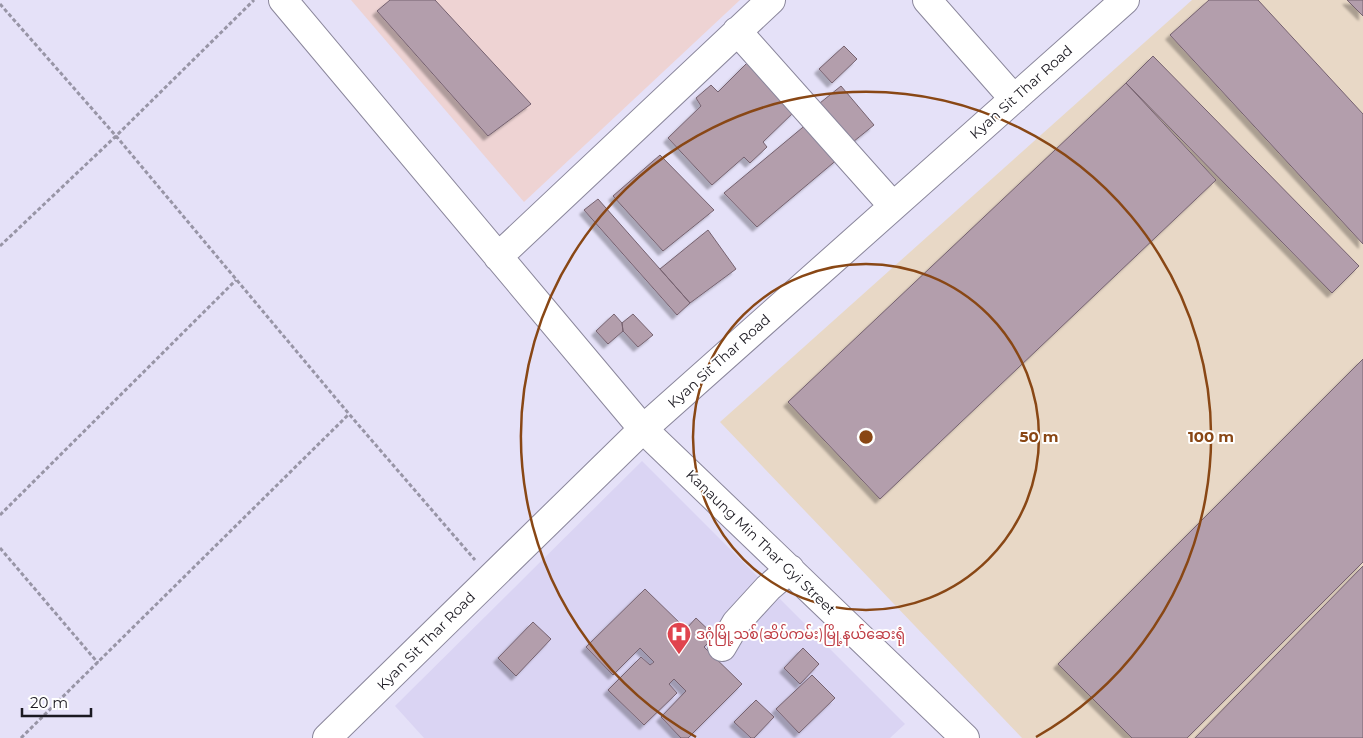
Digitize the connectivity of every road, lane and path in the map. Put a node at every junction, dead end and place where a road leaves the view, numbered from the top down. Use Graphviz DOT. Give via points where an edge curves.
graph roads {
  1 [pos="254,0"];
  2 [pos="283,0"];
  3 [pos="771,0"];
  4 [pos="927,0"];
  5 [pos="1125,0"];
  6 [pos="0,4"];
  7 [pos="737,31"];
  8 [pos="1014,99"];
  9 [pos="116,136"];
  10 [pos="893,206"];
  11 [pos="0,246"];
  12 [pos="498,257"];
  13 [pos="236,280"];
  14 [pos="349,414"];
  15 [pos="643,429"];
  16 [pos="0,515"];
  17 [pos="0,548"];
  18 [pos="790,569"];
  19 [pos="490,577"];
  20 [pos="722,647"];
  21 [pos="98,663"];
  22 [pos="21,738"];
  23 [pos="327,738"];
  24 [pos="965,738"];
  1 -- 9 [label="path"];
  2 -- 12 [label="street, Kanaung Min Thar Gyi Street"];
  3 -- 7 [label="street"];
  4 -- 8 [label="street"];
  5 -- 8 [label="street, Kyan Sit Thar Road"];
  6 -- 9 [label="path"];
  7 -- 10 [label="street"];
  7 -- 12 [label="street"];
  8 -- 10 [label="street, Kyan Sit Thar Road"];
  9 -- 11 [label="path"];
  9 -- 13 [label="path"];
  10 -- 15 [label="street, Kyan Sit Thar Road"];
  12 -- 15 [label="street, Kanaung Min Thar Gyi Street"];
  13 -- 14 [label="path"];
  13 -- 16 [label="path"];
  14 -- 19 [label="path"];
  14 -- 21 [label="path"];
  15 -- 18 [label="street, Kanaung Min Thar Gyi Street"];
  15 -- 19 [label="street, Kyan Sit Thar Road"];
  17 -- 21 [label="path"];
  18 -- 20 [label="street" via="736,623"];
  18 -- 24 [label="street, Kanaung Min Thar Gyi Street"];
  19 -- 23 [label="street, Kyan Sit Thar Road"];
  21 -- 22 [label="path"];
}
